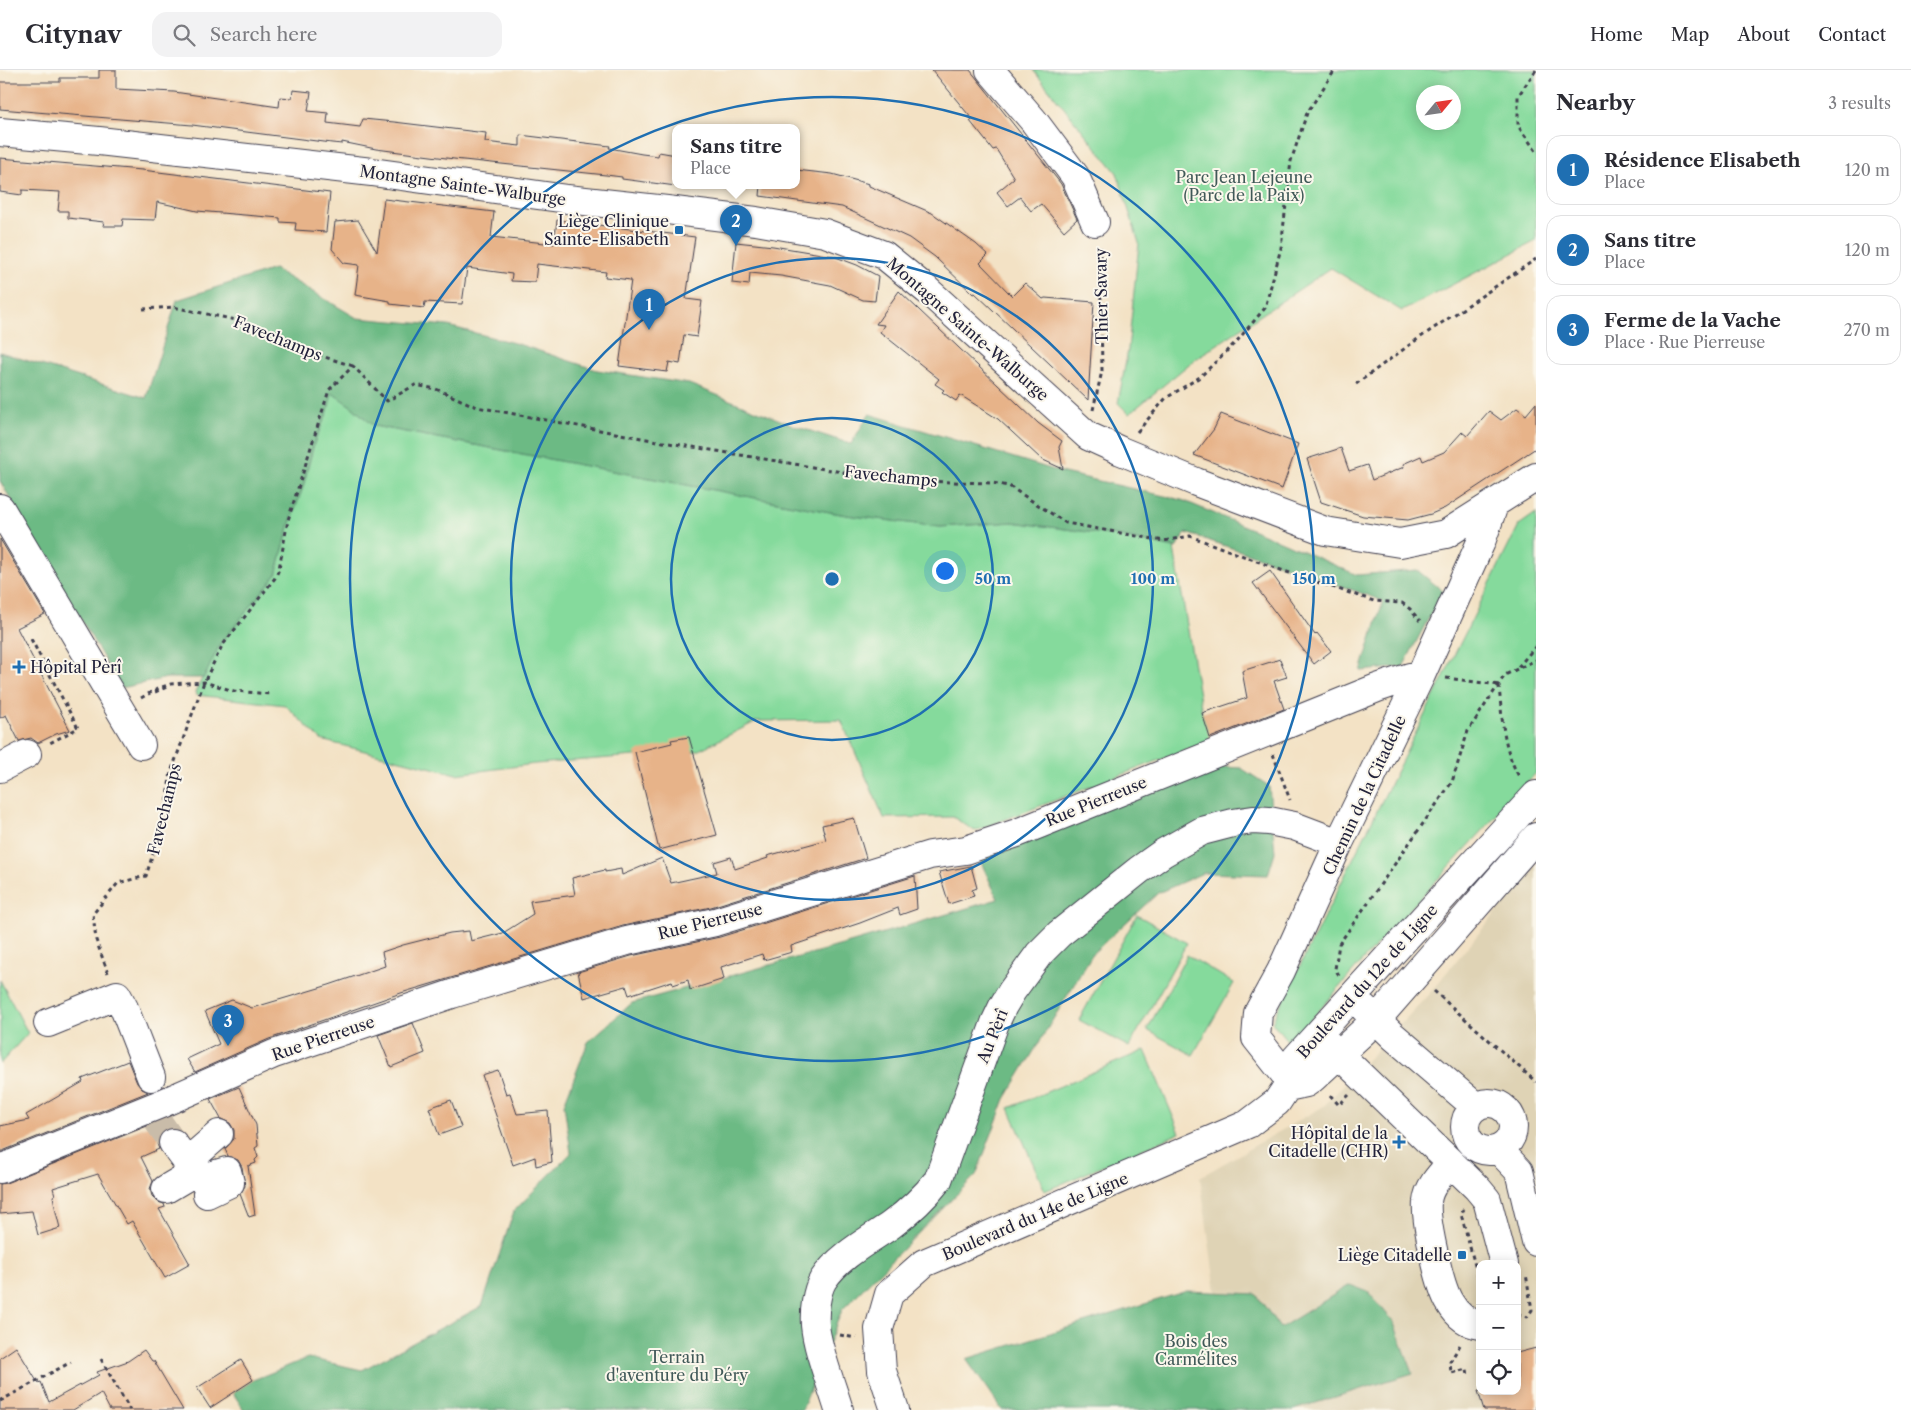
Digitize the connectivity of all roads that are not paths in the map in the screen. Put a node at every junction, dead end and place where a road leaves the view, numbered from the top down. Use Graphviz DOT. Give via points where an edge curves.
graph roads {
  1 [pos="990,70"];
  2 [pos="0,132"];
  3 [pos="1095,222"];
  4 [pos="1536,477"];
  5 [pos="1494,505"];
  6 [pos="0,508"];
  7 [pos="1421,675"];
  8 [pos="141,744"];
  9 [pos="27,754"];
  10 [pos="0,768"];
  11 [pos="1534,797"];
  12 [pos="1536,836"];
  13 [pos="1339,843"];
  14 [pos="1352,996"];
  15 [pos="48,1023"];
  16 [pos="1372,1024"];
  17 [pos="1318,1034"];
  18 [pos="1339,1056"];
  19 [pos="1287,1082"];
  20 [pos="156,1090"];
  21 [pos="1472,1111"];
  22 [pos="218,1134"];
  23 [pos="1504,1144"];
  24 [pos="1451,1163"];
  25 [pos="1536,1163"];
  26 [pos="0,1169"];
  27 [pos="184,1173"];
  28 [pos="1536,1242"];
  29 [pos="1512,1260"];
  30 [pos="1476,1323"];
  31 [pos="839,1410"];
  32 [pos="895,1410"];
  1 -- 3 [label="street" via="1075,176"];
  2 -- 5 [label="street, Montagne Sainte-Walburge" via="372,172 756,221 825,233 884,255 1088,436 1196,482 1325,531 1400,543 1446,534"];
  4 -- 5 [label="street, Montagne Sainte-Walburge"];
  5 -- 7 [label="street, Chemin de la Citadelle"];
  6 -- 8 [label="street"];
  7 -- 13 [label="street, Chemin de la Citadelle"];
  7 -- 20 [label="street, Rue Pierreuse" via="1377,688 1017,833 966,850 930,855 715,922 627,941"];
  9 -- 10 [label="street"];
  11 -- 14 [label="street, Boulevard du 12e de Ligne"];
  12 -- 16 [label="street, Boulevard du 12e de Ligne"];
  13 -- 19 [label="street, Chemin de la Citadelle" via="1281,971 1258,1013 1256,1038"];
  13 -- 31 [label="street, Au Pèrî" via="1294,826 1254,820 1202,831 1139,870 1039,954 1012,991 995,1023 938,1180 921,1201 837,1265 823,1281 817,1296 815,1325"];
  14 -- 16 [label="street"];
  14 -- 17 [label="street, Boulevard du 12e de Ligne"];
  15 -- 20 [label="street" via="117,995"];
  16 -- 18 [label="street, Boulevard du 12e de Ligne"];
  16 -- 21 [label="street"];
  17 -- 18 [label="street"];
  17 -- 19 [label="street, Boulevard du 12e de Ligne" via="1296,1058"];
  18 -- 19 [label="street, Boulevard du 12e de Ligne" via="1306,1083"];
  18 -- 24 [label="street"];
  19 -- 32 [label="street, Boulevard du 14e de Ligne" via="1277,1102 1248,1124 924,1263 890,1294 879,1329 882,1371"];
  20 -- 26 [label="street, Rue Pierreuse"];
  21 -- 23 [label="street" via="1465,1125 1472,1143 1488,1150"];
  21 -- 23 [label="street" via="1485,1103 1504,1108 1513,1124"];
  22 -- 27 [label="street"];
  23 -- 25 [label="street"];
  23 -- 28 [label="street" via="1518,1171"];
  24 -- 29 [label="street" via="1487,1200"];
  24 -- 30 [label="street" via="1434,1183 1427,1201 1428,1225 1448,1302 1462,1318"];
}
